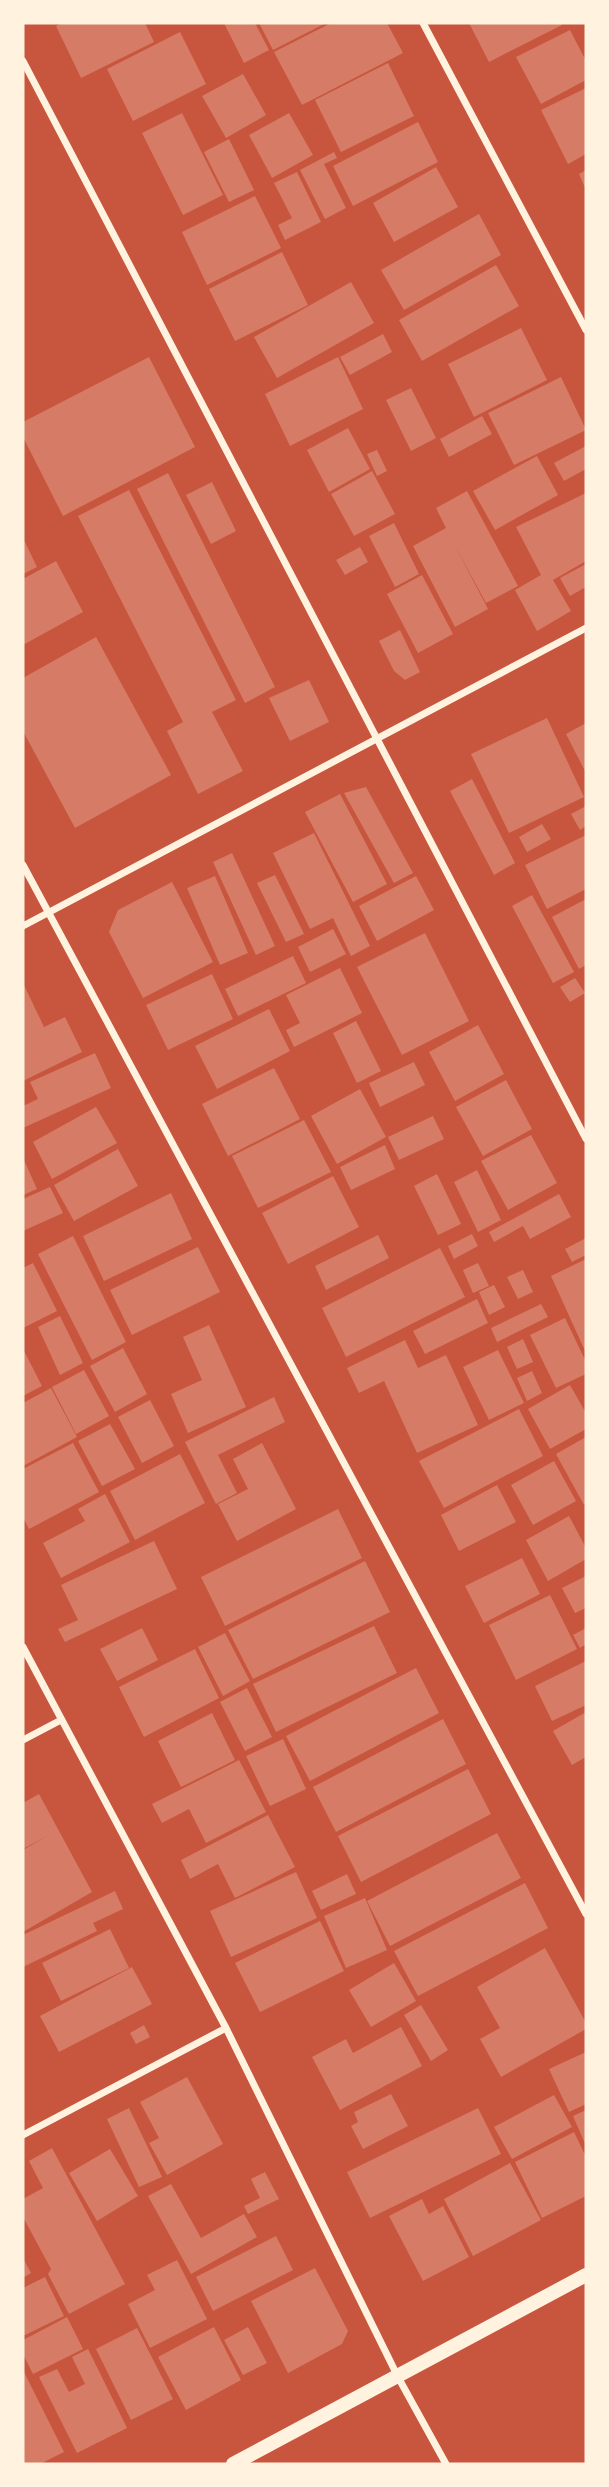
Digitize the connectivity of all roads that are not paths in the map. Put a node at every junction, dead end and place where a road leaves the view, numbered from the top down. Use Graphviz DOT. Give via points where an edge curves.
graph roads {
  1 [pos="423,23"];
  2 [pos="23,61"];
  3 [pos="586,330"];
  4 [pos="586,628"];
  5 [pos="379,739"];
  6 [pos="23,865"];
  7 [pos="48,913"];
  8 [pos="23,926"];
  9 [pos="586,1139"];
  10 [pos="23,1647"];
  11 [pos="61,1720"];
  12 [pos="23,1740"];
  13 [pos="586,1914"];
  14 [pos="226,2028"];
  15 [pos="23,2135"];
  16 [pos="586,2275"];
  17 [pos="398,2378"];
  18 [pos="233,2464"];
  19 [pos="446,2464"];
  1 -- 3 [label="street"];
  2 -- 5 [label="street"];
  4 -- 5 [label="street"];
  5 -- 7 [label="street"];
  5 -- 9 [label="street"];
  6 -- 7 [label="street"];
  7 -- 8 [label="street"];
  7 -- 13 [label="street"];
  10 -- 11 [label="street"];
  11 -- 12 [label="street"];
  11 -- 14 [label="street"];
  14 -- 15 [label="street"];
  14 -- 17 [label="street"];
  16 -- 17 [label="main road"];
  17 -- 18 [label="main road"];
  17 -- 19 [label="street"];
}
